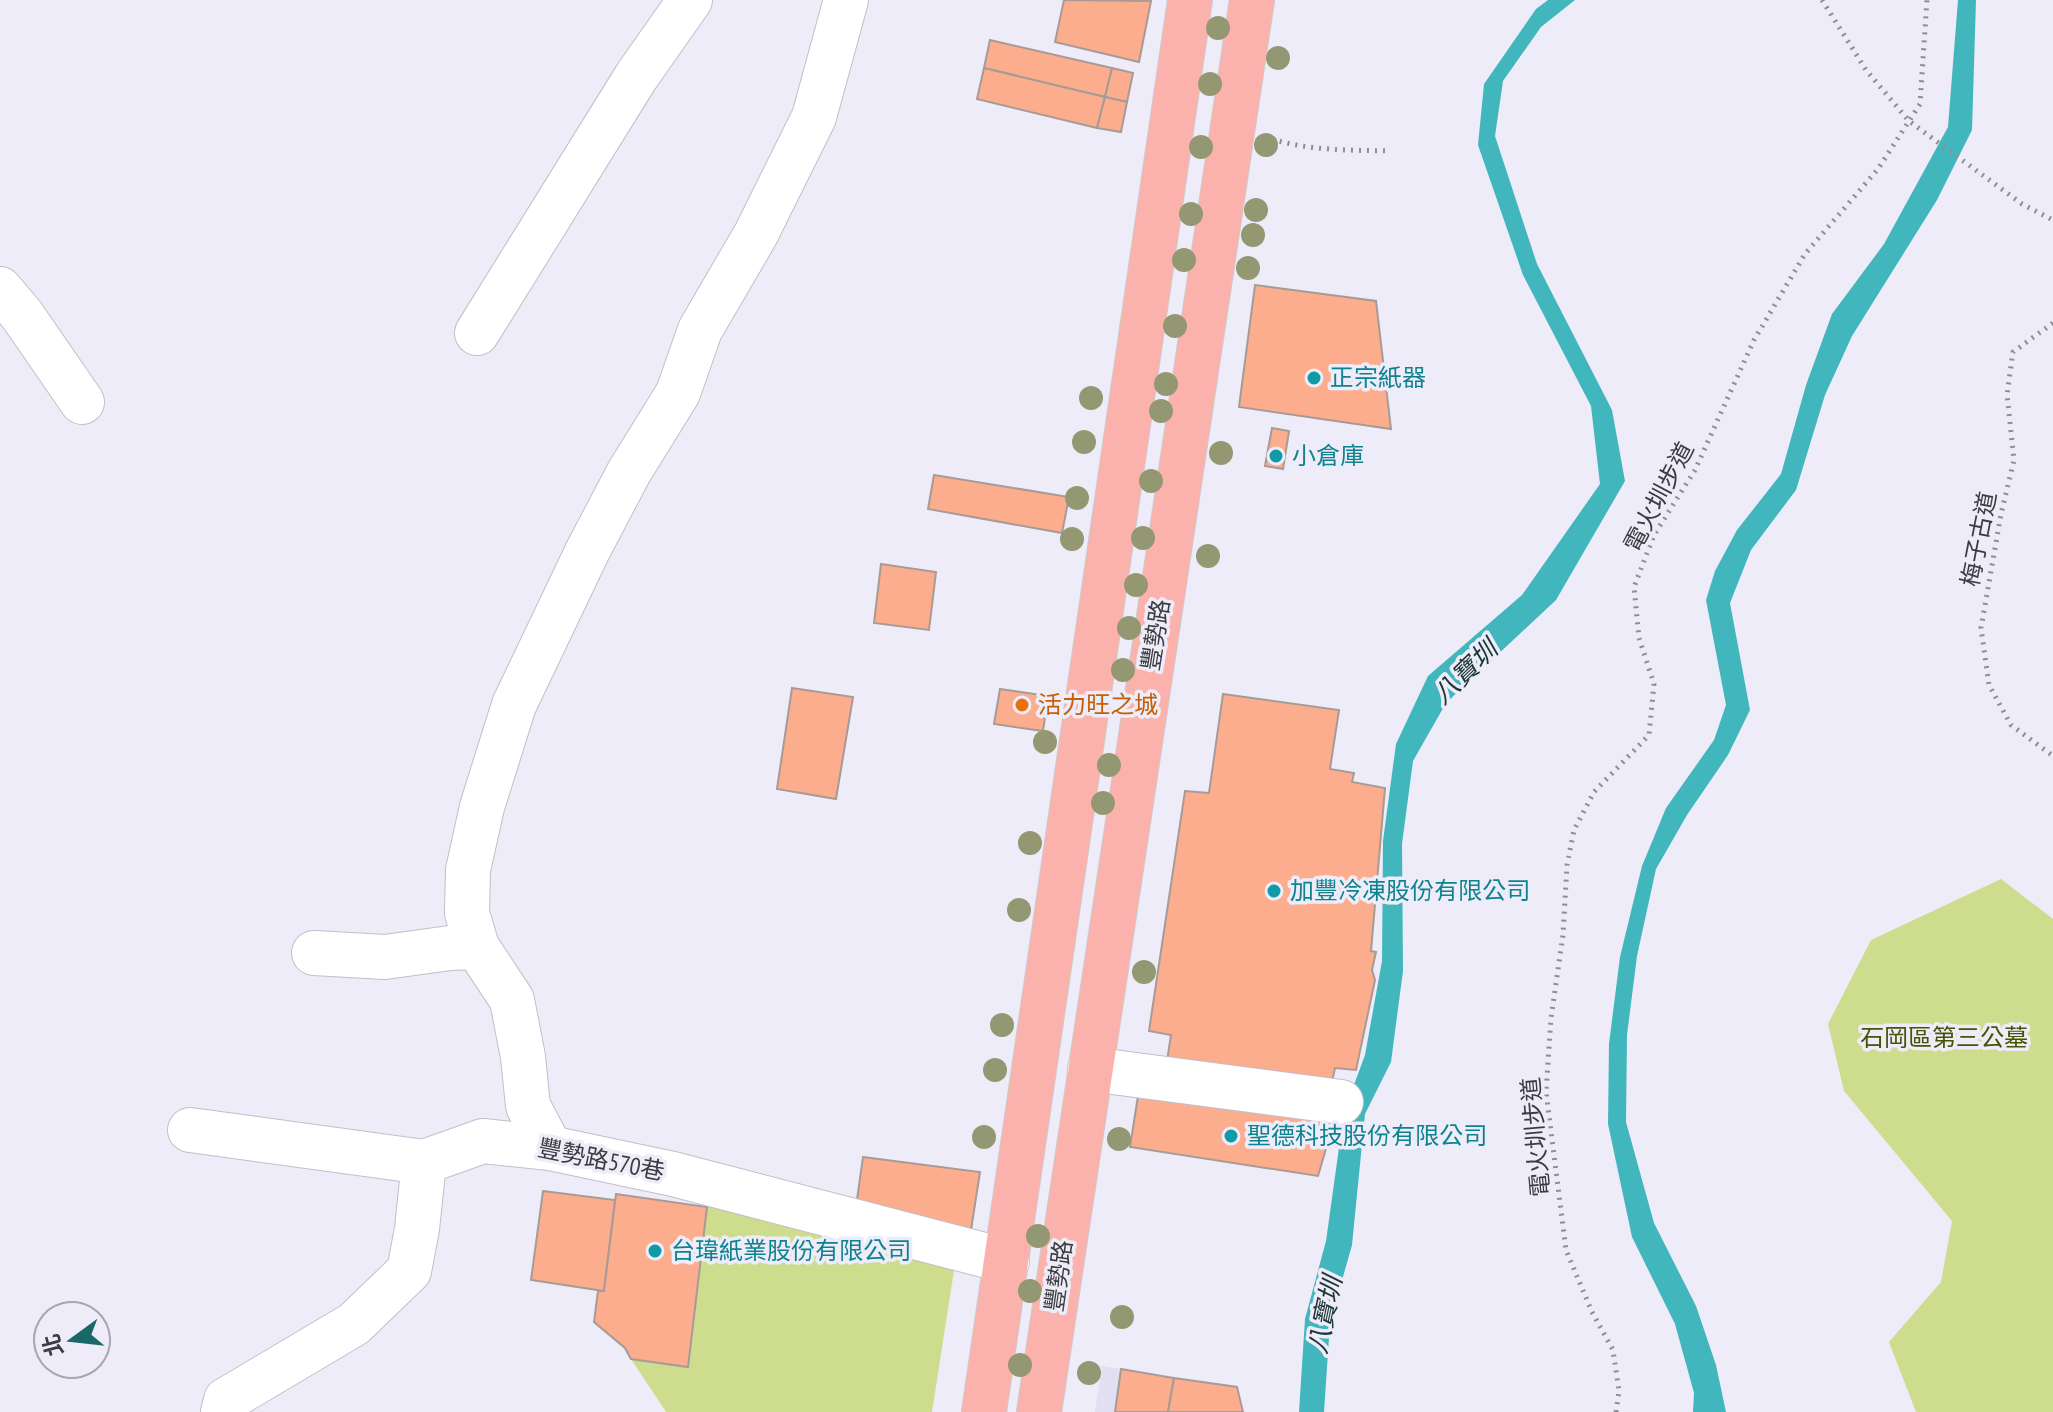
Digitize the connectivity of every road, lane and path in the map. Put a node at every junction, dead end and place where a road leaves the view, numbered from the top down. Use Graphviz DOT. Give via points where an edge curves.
graph roads {
  1 [pos="690,0"];
  2 [pos="846,0"];
  3 [pos="1190,0"];
  4 [pos="1252,0"];
  5 [pos="1822,0"];
  6 [pos="1927,0"];
  7 [pos="1909,121"];
  8 [pos="1267,138"];
  9 [pos="1391,151"];
  10 [pos="2053,220"];
  11 [pos="0,289"];
  12 [pos="2053,323"];
  13 [pos="477,333"];
  14 [pos="82,402"];
  15 [pos="2053,756"];
  16 [pos="477,947"];
  17 [pos="314,953"];
  18 [pos="1090,1069"];
  19 [pos="1341,1102"];
  20 [pos="190,1130"];
  21 [pos="550,1148"];
  22 [pos="424,1162"];
  23 [pos="1007,1261"];
  24 [pos="223,1412"];
  25 [pos="984,1412"];
  26 [pos="1039,1412"];
  27 [pos="1616,1412"];
  1 -- 13 [label="lane"];
  2 -- 16 [label="lane" via="814,117 756,234 700,330 678,393 629,472 514,705 468,870 467,913"];
  3 -- 23 [label="main road"];
  4 -- 18 [label="main road, 豐勢路"];
  5 -- 7 [label="path" via="1866,70"];
  6 -- 7 [label="path, 電火圳步道" via="1920,104"];
  7 -- 10 [label="path" via="2022,204"];
  7 -- 27 [label="path, 電火圳步道" via="1878,169 1805,254 1754,340 1695,470 1654,535 1634,587 1639,638 1654,684 1649,735 1594,792 1574,830 1546,1092 1566,1250 1613,1350 1619,1391"];
  8 -- 9 [label="path" via="1339,150"];
  11 -- 14 [label="lane"];
  12 -- 15 [label="path, 梅子古道" via="2013,352 2007,395 2014,460 1981,628 1989,685 2011,725"];
  16 -- 17 [label="lane" via="385,957"];
  16 -- 21 [label="lane" via="512,1000 528,1106"];
  18 -- 19 [label="lane"];
  18 -- 26 [label="main road, 豐勢路"];
  20 -- 22 [label="lane, 豐勢路570巷"];
  21 -- 22 [label="lane, 豐勢路570巷" via="483,1141"];
  21 -- 23 [label="lane, 豐勢路570巷" via="673,1174"];
  22 -- 24 [label="lane" via="409,1271 354,1324 226,1400"];
  23 -- 25 [label="main road"];
}
